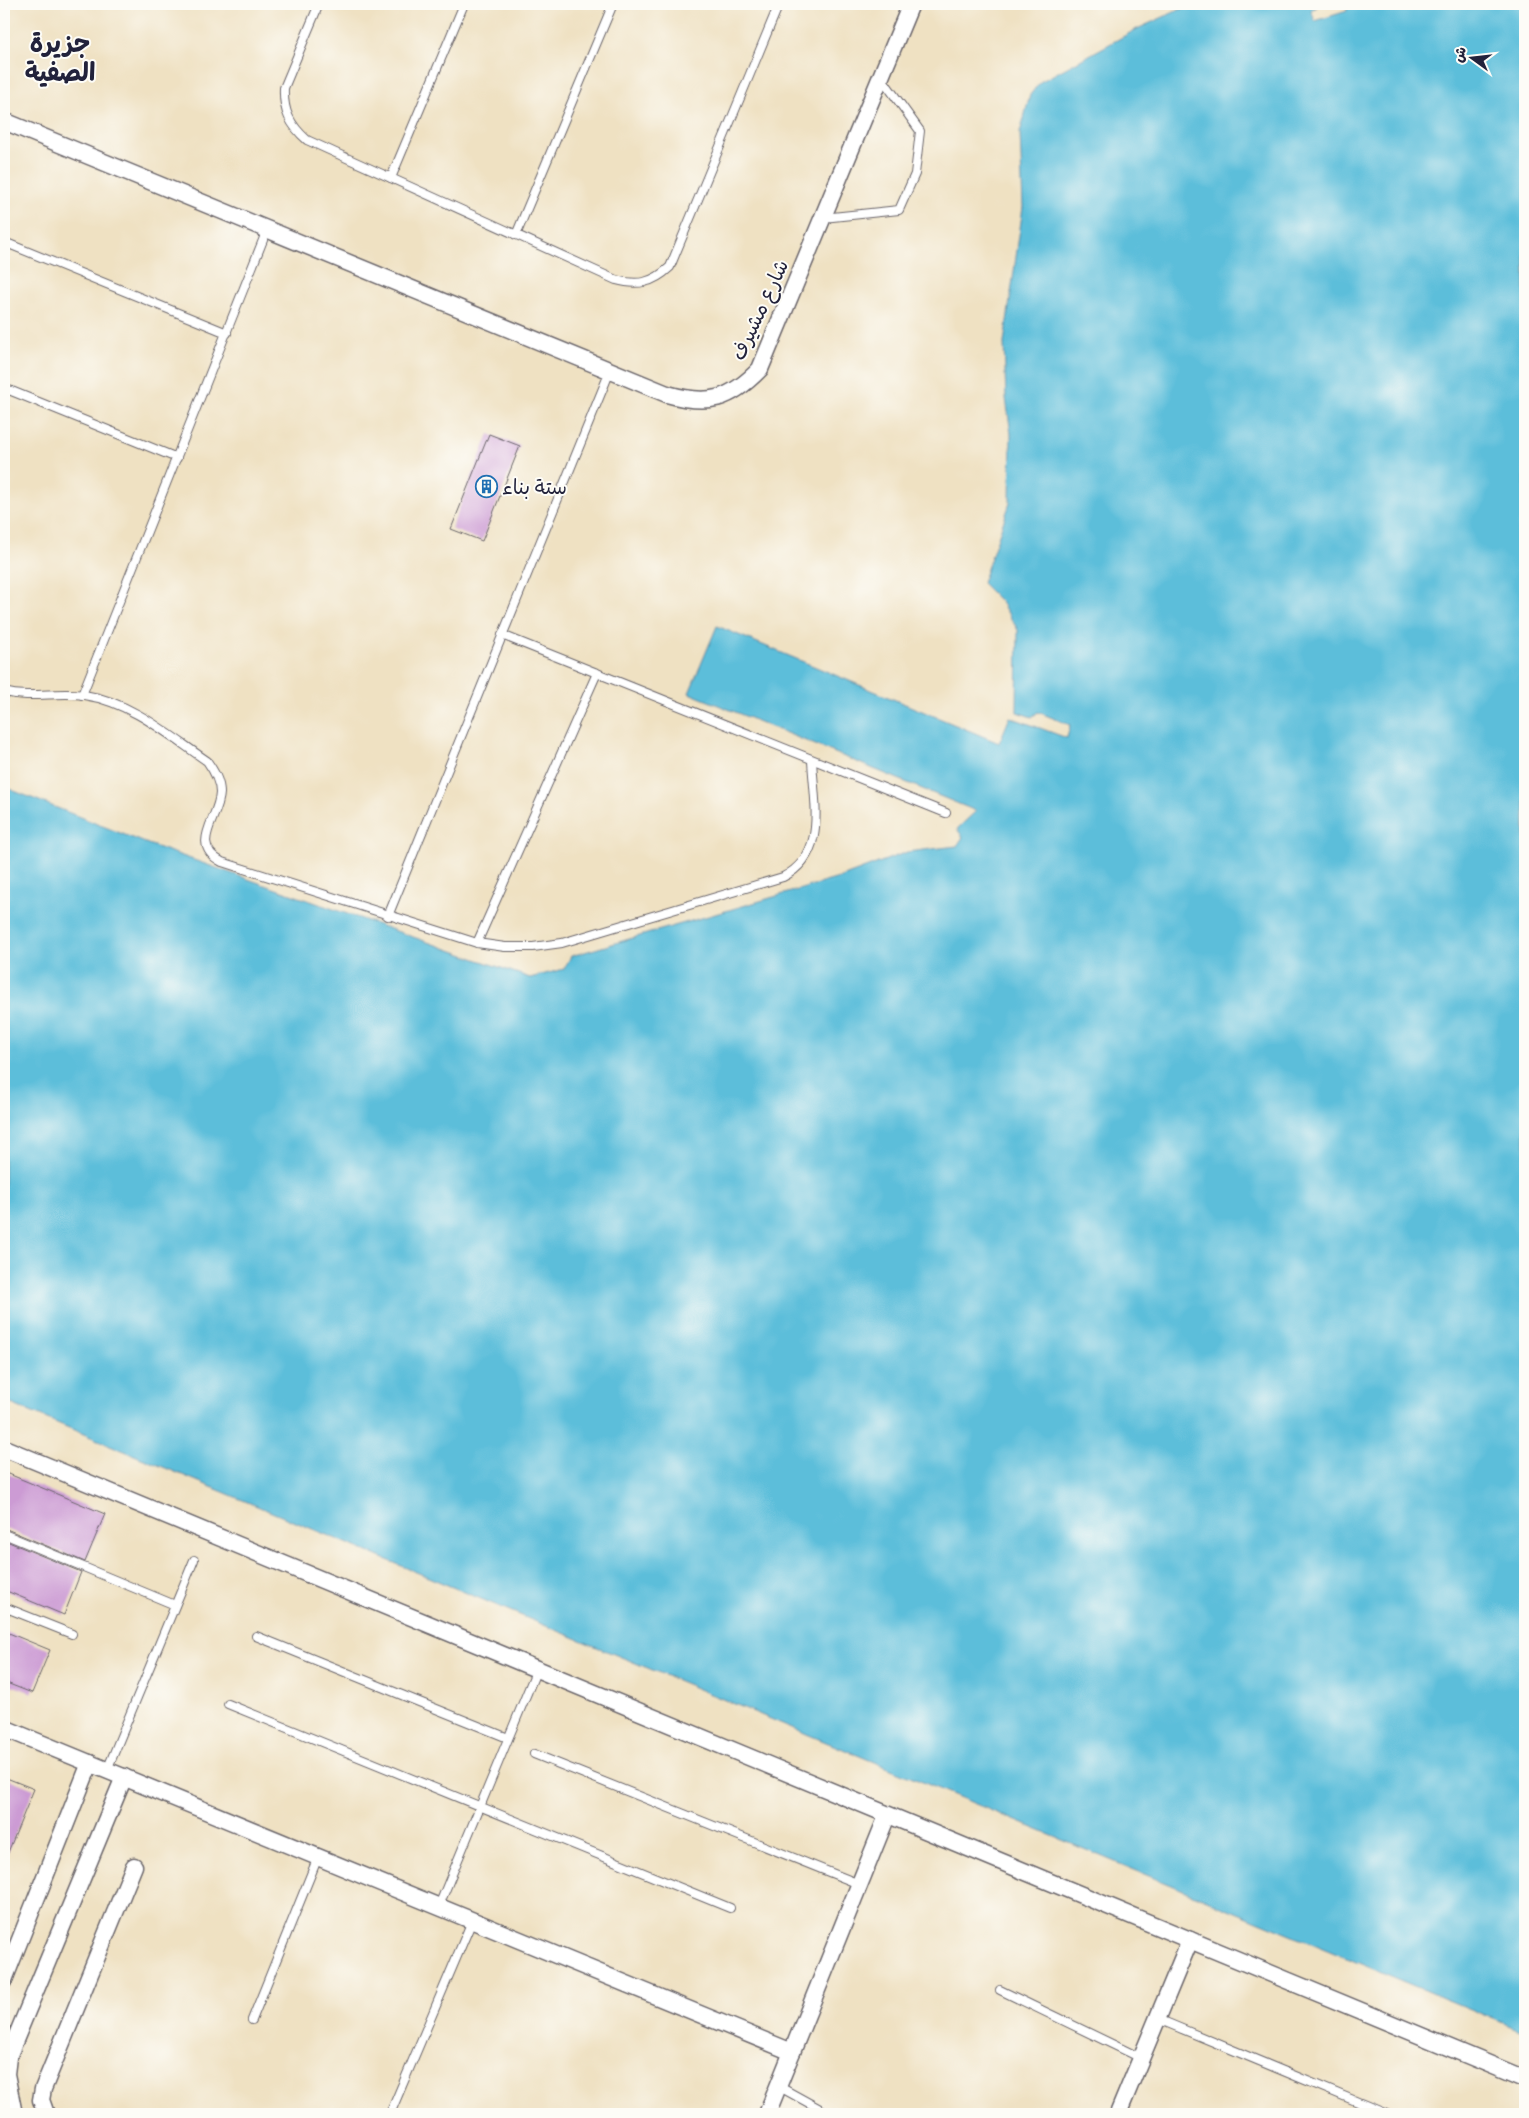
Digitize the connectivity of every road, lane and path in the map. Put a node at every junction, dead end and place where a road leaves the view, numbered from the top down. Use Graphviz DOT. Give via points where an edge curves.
graph roads {
  1 [pos="319,4"];
  2 [pos="464,4"];
  3 [pos="613,4"];
  4 [pos="779,4"];
  5 [pos="911,4"];
  6 [pos="881,77"];
  7 [pos="4,121"];
  8 [pos="391,178"];
  9 [pos="823,218"];
  10 [pos="267,230"];
  11 [pos="516,235"];
  12 [pos="4,242"];
  13 [pos="227,333"];
  14 [pos="610,371"];
  15 [pos="4,388"];
  16 [pos="177,458"];
  17 [pos="502,635"];
  18 [pos="597,673"];
  19 [pos="4,692"];
  20 [pos="82,695"];
  21 [pos="812,760"];
  22 [pos="946,813"];
  23 [pos="388,916"];
  24 [pos="477,943"];
  25 [pos="4,1448"];
  26 [pos="4,1534"];
  27 [pos="194,1560"];
  28 [pos="175,1605"];
  29 [pos="4,1607"];
  30 [pos="72,1634"];
  31 [pos="256,1636"];
  32 [pos="537,1668"];
  33 [pos="228,1704"];
  34 [pos="4,1728"];
  35 [pos="508,1738"];
  36 [pos="534,1754"];
  37 [pos="90,1763"];
  38 [pos="107,1770"];
  39 [pos="124,1777"];
  40 [pos="480,1807"];
  41 [pos="886,1816"];
  42 [pos="318,1857"];
  43 [pos="134,1866"];
  44 [pos="859,1884"];
  45 [pos="438,1908"];
  46 [pos="730,1908"];
  47 [pos="472,1922"];
  48 [pos="1190,1940"];
  49 [pos="4,1980"];
  50 [pos="1000,1990"];
  51 [pos="1158,2019"];
  52 [pos="252,2020"];
  53 [pos="792,2052"];
  54 [pos="1141,2058"];
  55 [pos="5,2074"];
  56 [pos="1525,2079"];
  57 [pos="778,2086"];
  58 [pos="1123,2113"];
  59 [pos="14,2114"];
  60 [pos="46,2114"];
  61 [pos="390,2114"];
  62 [pos="767,2114"];
  63 [pos="829,2114"];
  64 [pos="1386,2114"];
  1 -- 8 [label="lane" via="284,88 288,118 308,140"];
  2 -- 8 [label="lane"];
  3 -- 11 [label="lane"];
  4 -- 11 [label="lane" via="677,254 659,277 638,284 616,280"];
  5 -- 6 [label="street, شارع مشيرف"];
  6 -- 9 [label="street, شارع مشيرف"];
  6 -- 9 [label="lane" via="920,131 914,174 899,210"];
  7 -- 10 [label="street, شارع مشيرف"];
  8 -- 11 [label="lane"];
  9 -- 14 [label="street, شارع مشيرف" via="760,369 742,388 718,399 692,401"];
  10 -- 13 [label="lane"];
  10 -- 14 [label="street, شارع مشيرف"];
  12 -- 13 [label="lane"];
  13 -- 16 [label="lane"];
  14 -- 17 [label="lane"];
  15 -- 16 [label="lane"];
  16 -- 20 [label="lane"];
  17 -- 18 [label="lane"];
  17 -- 23 [label="lane"];
  18 -- 21 [label="lane"];
  18 -- 24 [label="lane"];
  19 -- 20 [label="lane" via="33,696"];
  20 -- 23 [label="lane" via="104,699 138,714 208,761 220,792 219,803 206,834 206,842 214,858"];
  21 -- 22 [label="lane"];
  21 -- 24 [label="lane" via="814,833 809,854 796,870 782,877 562,943 505,947"];
  23 -- 24 [label="lane"];
  25 -- 32 [label="street"];
  26 -- 28 [label="lane"];
  27 -- 28 [label="lane"];
  28 -- 38 [label="lane"];
  29 -- 30 [label="lane"];
  31 -- 35 [label="lane"];
  32 -- 35 [label="lane"];
  32 -- 41 [label="street"];
  33 -- 40 [label="lane"];
  34 -- 37 [label="street"];
  35 -- 40 [label="lane"];
  36 -- 44 [label="lane"];
  37 -- 38 [label="street"];
  37 -- 49 [label="street"];
  38 -- 39 [label="street"];
  39 -- 42 [label="street"];
  39 -- 55 [label="street" via="14,2040"];
  40 -- 45 [label="lane"];
  40 -- 46 [label="lane"];
  41 -- 44 [label="street"];
  41 -- 48 [label="street"];
  42 -- 45 [label="street"];
  42 -- 52 [label="lane"];
  43 -- 60 [label="street" via="43,2089 41,2100"];
  44 -- 53 [label="street"];
  45 -- 47 [label="street"];
  47 -- 53 [label="street"];
  47 -- 61 [label="lane"];
  48 -- 51 [label="street"];
  48 -- 56 [label="street"];
  50 -- 54 [label="lane"];
  51 -- 54 [label="street"];
  51 -- 64 [label="lane"];
  53 -- 57 [label="street"];
  54 -- 58 [label="street"];
  55 -- 59 [label="street"];
  57 -- 62 [label="street"];
  57 -- 63 [label="lane"];
}
